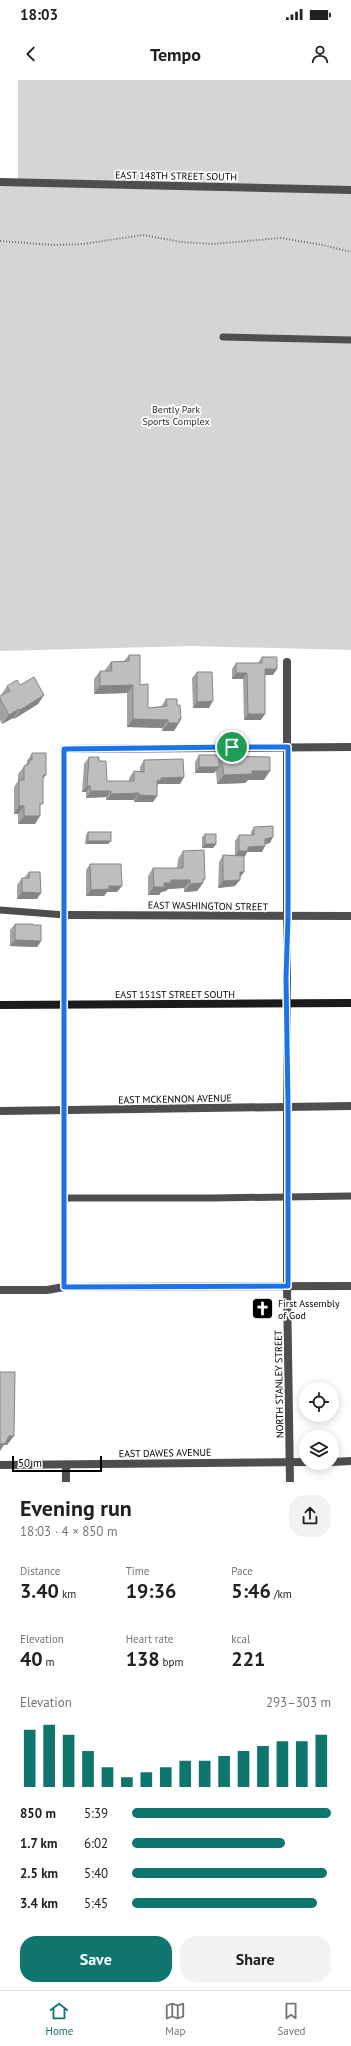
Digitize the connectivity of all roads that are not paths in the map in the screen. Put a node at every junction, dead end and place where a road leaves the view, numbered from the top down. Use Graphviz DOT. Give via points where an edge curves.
graph roads {
  1 [pos="0,182"];
  2 [pos="351,190"];
  3 [pos="223,337"];
  4 [pos="351,340"];
  5 [pos="287,662"];
  6 [pos="288,747"];
  7 [pos="351,747"];
  8 [pos="0,910"];
  9 [pos="65,915"];
  10 [pos="351,916"];
  11 [pos="288,917"];
  12 [pos="287,1003"];
  13 [pos="351,1003"];
  14 [pos="64,1004"];
  15 [pos="0,1005"];
  16 [pos="288,1106"];
  17 [pos="351,1106"];
  18 [pos="0,1111"];
  19 [pos="65,1111"];
  20 [pos="351,1196"];
  21 [pos="288,1197"];
  22 [pos="65,1198"];
  23 [pos="288,1286"];
  24 [pos="351,1286"];
  25 [pos="64,1287"];
  26 [pos="0,1290"];
  27 [pos="290,1462"];
  28 [pos="299,1462"];
  29 [pos="339,1462"];
  30 [pos="351,1462"];
  31 [pos="0,1465"];
  32 [pos="66,1465"];
  33 [pos="66,1482"];
  34 [pos="290,1482"];
  1 -- 2 [label="street, EAST 148TH STREET SOUTH"];
  3 -- 4 [label="lane"];
  5 -- 6 [label="street, NORTH STANLEY STREET"];
  6 -- 7 [label="street"];
  6 -- 9 [label="street" via="64,749"];
  6 -- 11 [label="street, NORTH STANLEY STREET"];
  8 -- 9 [label="lane"];
  9 -- 11 [label="street, EAST WASHINGTON STREET"];
  9 -- 14 [label="street"];
  10 -- 11 [label="street, EAST WASHINGTON STREET"];
  11 -- 12 [label="street, NORTH STANLEY STREET"];
  12 -- 13 [label="main road, EAST 151ST STREET SOUTH"];
  12 -- 14 [label="main road, EAST 151ST STREET SOUTH"];
  12 -- 16 [label="street, NORTH STANLEY STREET"];
  14 -- 15 [label="main road, EAST 151ST STREET SOUTH"];
  14 -- 19 [label="street"];
  16 -- 17 [label="street, EAST MCKENNON AVENUE"];
  16 -- 19 [label="street, EAST MCKENNON AVENUE"];
  16 -- 21 [label="street, NORTH STANLEY STREET"];
  18 -- 19 [label="street, EAST MCKENNON AVENUE"];
  19 -- 22 [label="street"];
  20 -- 21 [label="lane"];
  21 -- 22 [label="lane"];
  21 -- 23 [label="street, NORTH STANLEY STREET"];
  22 -- 25 [label="street"];
  23 -- 24 [label="street"];
  23 -- 25 [label="street"];
  23 -- 27 [label="street, NORTH STANLEY STREET"];
  25 -- 26 [label="street" via="47,1290"];
  27 -- 28 [label="street, EAST DAWES AVENUE"];
  27 -- 32 [label="street, EAST DAWES AVENUE"];
  27 -- 34 [label="street, NORTH STANLEY STREET"];
  29 -- 30 [label="street"];
  31 -- 32 [label="street, EAST DAWES AVENUE"];
  32 -- 33 [label="street"];
}
